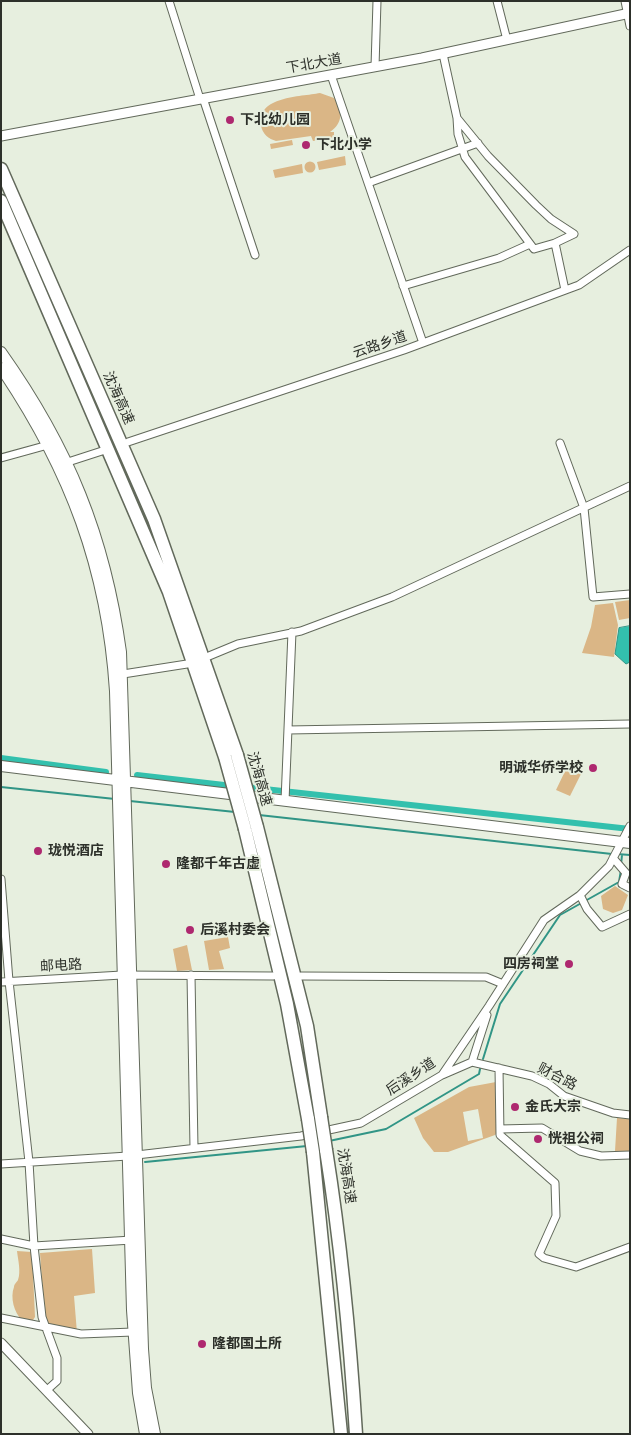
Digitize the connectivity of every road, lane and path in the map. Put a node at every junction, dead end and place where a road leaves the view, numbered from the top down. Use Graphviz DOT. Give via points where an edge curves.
graph roads {
  1 [pos="169,1"];
  2 [pos="377,1"];
  3 [pos="497,1"];
  4 [pos="625,1"];
  5 [pos="628,13"];
  6 [pos="630,26"];
  7 [pos="507,40"];
  8 [pos="442,54"];
  9 [pos="375,67"];
  10 [pos="331,75"];
  11 [pos="202,98"];
  12 [pos="457,118"];
  13 [pos="1,136"];
  14 [pos="478,143"];
  15 [pos="462,149"];
  16 [pos="1,169"];
  17 [pos="368,183"];
  18 [pos="1,201"];
  19 [pos="555,243"];
  20 [pos="530,244"];
  21 [pos="630,250"];
  22 [pos="255,255"];
  23 [pos="403,286"];
  24 [pos="565,290"];
  25 [pos="423,343"];
  26 [pos="1,352"];
  27 [pos="1,368"];
  28 [pos="128,442"];
  29 [pos="560,443"];
  30 [pos="48,445"];
  31 [pos="102,451"];
  32 [pos="1,458"];
  33 [pos="68,462"];
  34 [pos="630,486"];
  35 [pos="584,508"];
  36 [pos="630,594"];
  37 [pos="292,632"];
  38 [pos="209,656"];
  39 [pos="187,664"];
  40 [pos="123,674"];
  41 [pos="630,724"];
  42 [pos="288,730"];
  43 [pos="231,756"];
  44 [pos="1,766"];
  45 [pos="121,781"];
  46 [pos="285,801"];
  47 [pos="630,826"];
  48 [pos="251,828"];
  49 [pos="619,849"];
  50 [pos="1,879"];
  51 [pos="630,888"];
  52 [pos="582,900"];
  53 [pos="630,914"];
  54 [pos="127,975"];
  55 [pos="191,975"];
  56 [pos="273,976"];
  57 [pos="301,976"];
  58 [pos="5,981"];
  59 [pos="504,984"];
  60 [pos="489,1006"];
  61 [pos="472,1062"];
  62 [pos="499,1068"];
  63 [pos="442,1076"];
  64 [pos="630,1115"];
  65 [pos="500,1129"];
  66 [pos="194,1148"];
  67 [pos="132,1155"];
  68 [pos="630,1156"];
  69 [pos="29,1162"];
  70 [pos="1,1164"];
  71 [pos="1,1239"];
  72 [pos="132,1240"];
  73 [pos="34,1246"];
  74 [pos="630,1246"];
  75 [pos="1,1318"];
  76 [pos="48,1328"];
  77 [pos="133,1332"];
  78 [pos="1,1343"];
  79 [pos="46,1390"];
  80 [pos="88,1434"];
  81 [pos="145,1434"];
  82 [pos="154,1434"];
  83 [pos="342,1434"];
  84 [pos="356,1434"];
  1 -- 11 [label="street"];
  2 -- 9 [label="street"];
  3 -- 7 [label="street"];
  4 -- 5 [label="street"];
  5 -- 6 [label="street"];
  5 -- 7 [label="street, 下北大道"];
  7 -- 8 [label="street, 下北大道"];
  8 -- 9 [label="street, 下北大道"];
  8 -- 12 [label="street"];
  9 -- 10 [label="street, 下北大道"];
  10 -- 11 [label="street, 下北大道"];
  10 -- 17 [label="street"];
  11 -- 13 [label="street, 下北大道"];
  11 -- 22 [label="street"];
  12 -- 14 [label="street"];
  12 -- 15 [label="street"];
  14 -- 15 [label="street"];
  14 -- 19 [label="street" via="541,210 574,234"];
  15 -- 17 [label="street"];
  15 -- 20 [label="street" via="485,186"];
  16 -- 43 [label="highway, 沈海高速" via="154,519"];
  17 -- 23 [label="street"];
  18 -- 43 [label="highway, 沈海高速" via="169,592"];
  19 -- 20 [label="street" via="534,249"];
  19 -- 24 [label="street"];
  20 -- 23 [label="street" via="499,258"];
  21 -- 24 [label="street, 云路乡道" via="579,285"];
  23 -- 25 [label="street"];
  24 -- 25 [label="street, 云路乡道"];
  25 -- 28 [label="street, 云路乡道"];
  26 -- 33 [label="main road" via="27,389"];
  27 -- 30 [label="main road"];
  29 -- 35 [label="street"];
  30 -- 32 [label="street"];
  30 -- 45 [label="main road" via="77,509 100,582 114,670"];
  31 -- 33 [label="street"];
  33 -- 40 [label="main road" via="95,532 107,576"];
  34 -- 35 [label="street"];
  35 -- 36 [label="street" via="593,597"];
  35 -- 37 [label="street" via="392,597"];
  37 -- 38 [label="street" via="238,644"];
  37 -- 42 [label="street"];
  39 -- 40 [label="street"];
  40 -- 45 [label="main road"];
  41 -- 42 [label="street"];
  42 -- 46 [label="street"];
  43 -- 48 [label="highway, 沈海高速, bridge"];
  44 -- 45 [label="main road"];
  45 -- 46 [label="main road"];
  45 -- 54 [label="main road"];
  46 -- 49 [label="main road"];
  47 -- 49 [label="street, 后溪乡道"];
  48 -- 83 [label="highway, 沈海高速, bridge" via="313,1152"];
  48 -- 84 [label="highway, 沈海高速, bridge" via="307,1026 336,1211"];
  49 -- 51 [label="street" via="621,867 626,873 622,884"];
  49 -- 52 [label="street, 后溪乡道"];
  50 -- 58 [label="street"];
  52 -- 53 [label="street" via="602,927"];
  52 -- 59 [label="street, 后溪乡道" via="544,920"];
  54 -- 55 [label="street, 邮电路"];
  54 -- 58 [label="street, 邮电路"];
  54 -- 67 [label="main road"];
  55 -- 56 [label="street, 邮电路"];
  55 -- 66 [label="street"];
  57 -- 59 [label="street" via="486,977"];
  58 -- 69 [label="street"];
  59 -- 60 [label="street, 后溪乡道"];
  60 -- 61 [label="street"];
  60 -- 63 [label="street, 后溪乡道"];
  61 -- 62 [label="street, 财合路"];
  61 -- 63 [label="street"];
  62 -- 64 [label="street, 财合路" via="532,1076 564,1096 588,1105"];
  62 -- 65 [label="street"];
  63 -- 66 [label="street, 后溪乡道" via="361,1123 301,1136"];
  65 -- 68 [label="street" via="542,1128 580,1151 601,1156"];
  65 -- 74 [label="street" via="500,1135 556,1183 556,1216 539,1254 576,1267"];
  66 -- 67 [label="street, 后溪乡道"];
  67 -- 69 [label="street, 后溪乡道"];
  67 -- 72 [label="main road"];
  67 -- 82 [label="main road" via="143,1349"];
  69 -- 70 [label="street, 后溪乡道"];
  69 -- 73 [label="street"];
  71 -- 73 [label="street"];
  72 -- 73 [label="street"];
  72 -- 77 [label="main road"];
  73 -- 76 [label="street" via="42,1317"];
  75 -- 76 [label="street"];
  76 -- 77 [label="street" via="81,1334"];
  76 -- 79 [label="street" via="57,1358 57,1381"];
  77 -- 81 [label="main road"];
  78 -- 79 [label="street"];
  79 -- 80 [label="street"];
}
